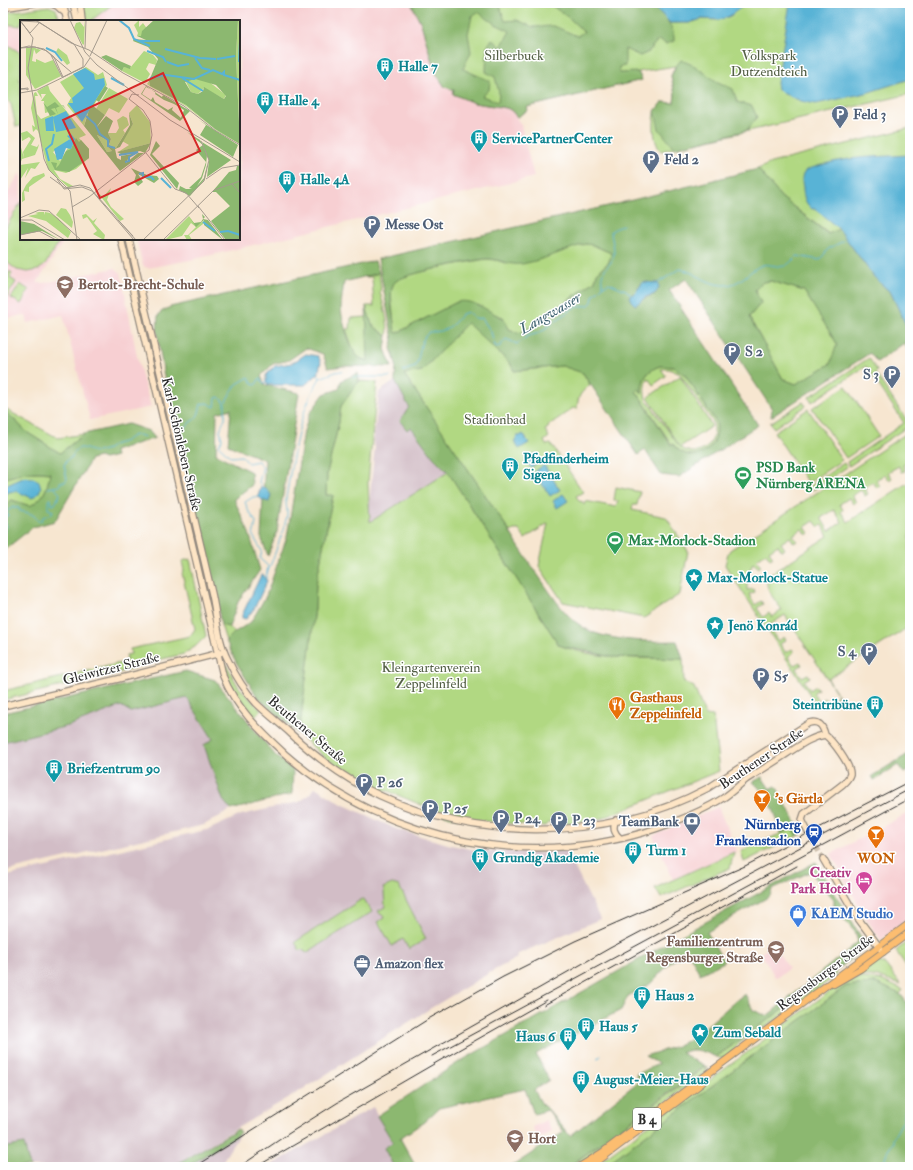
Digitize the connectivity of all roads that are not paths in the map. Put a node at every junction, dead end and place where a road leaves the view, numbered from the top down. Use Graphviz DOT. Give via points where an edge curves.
graph roads {
  1 [pos="34,3"];
  2 [pos="50,3"];
  3 [pos="63,3"];
  4 [pos="73,3"];
  5 [pos="80,3"];
  6 [pos="3,8"];
  7 [pos="66,14"];
  8 [pos="67,20"];
  9 [pos="77,20"];
  10 [pos="82,20"];
  11 [pos="121,240"];
  12 [pos="129,240"];
  13 [pos="161,408"];
  14 [pos="169,410"];
  15 [pos="224,651"];
  16 [pos="218,654"];
  17 [pos="3,706"];
  18 [pos="825,734"];
  19 [pos="616,820"];
  20 [pos="808,832"];
  21 [pos="620,838"];
  22 [pos="823,859"];
  23 [pos="910,923"];
  24 [pos="910,932"];
  25 [pos="879,947"];
  26 [pos="883,952"];
  27 [pos="580,1167"];
  28 [pos="590,1167"];
  1 -- 6 [label="main road"];
  2 -- 7 [label="main road"];
  3 -- 7 [label="main road"];
  4 -- 9 [label="main road"];
  5 -- 10 [label="main road"];
  7 -- 8 [label="main road"];
  11 -- 13 [label="main road, Karl-Schönleben-Straße"];
  12 -- 14 [label="main road, Karl-Schönleben-Straße"];
  13 -- 14 [label="main road"];
  13 -- 16 [label="main road, Karl-Schönleben-Straße"];
  14 -- 15 [label="main road, Karl-Schönleben-Straße"];
  15 -- 16 [label="main road, Gleiwitzer Straße"];
  15 -- 19 [label="main road, Beuthener Straße" via="237,677 259,706 326,763 377,794 432,814 498,827 547,829"];
  16 -- 17 [label="main road, Gleiwitzer Straße"];
  16 -- 21 [label="main road, Beuthener Straße" via="223,676 235,700 254,724 296,763 329,787 384,817 440,836 500,846 559,847"];
  18 -- 19 [label="main road, Beuthener Straße" via="824,727 812,722 691,796 648,813"];
  18 -- 20 [label="main road" via="850,773 843,784 803,816"];
  18 -- 21 [label="main road, Beuthener Straße" via="810,739 758,772 722,799 698,812"];
  19 -- 21 [label="main road" via="613,828"];
  22 -- 25 [label="main road" via="857,917"];
  23 -- 25 [label="main road, Regensburger Straße / B 4"];
  24 -- 26 [label="main road, Regensburger Straße / B 4"];
  25 -- 26 [label="main road"];
  25 -- 27 [label="main road, Regensburger Straße / B 4"];
  26 -- 28 [label="main road, Regensburger Straße / B 4" via="838,981"];
}
